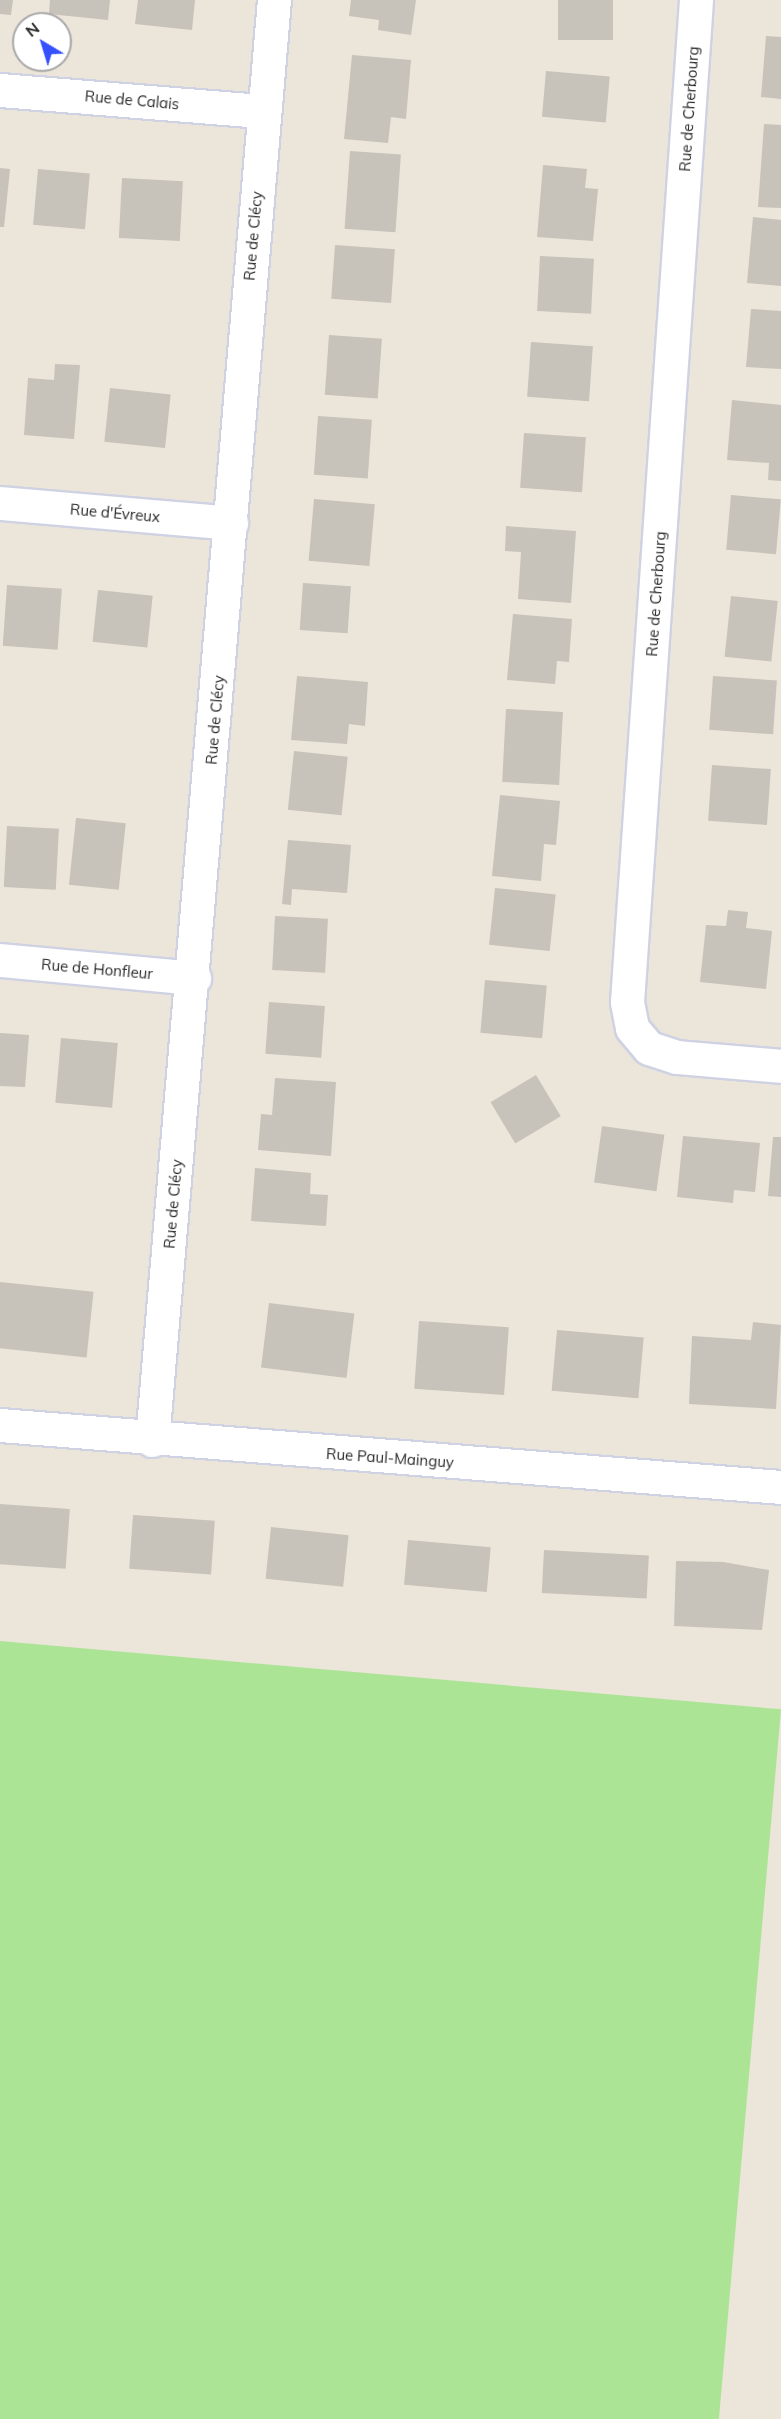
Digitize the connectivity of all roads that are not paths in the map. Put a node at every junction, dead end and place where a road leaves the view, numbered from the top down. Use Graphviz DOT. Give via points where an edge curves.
graph roads {
  1 [pos="273,0"];
  2 [pos="696,0"];
  3 [pos="0,90"];
  4 [pos="263,111"];
  5 [pos="0,503"];
  6 [pos="231,523"];
  7 [pos="0,960"];
  8 [pos="194,978"];
  9 [pos="781,1066"];
  10 [pos="0,1425"];
  11 [pos="152,1440"];
  12 [pos="781,1487"];
  1 -- 4 [label="street, Rue de Clécy"];
  2 -- 9 [label="street, Rue de Cherbourg" via="627,1002 632,1028 649,1048 677,1057"];
  3 -- 4 [label="street, Rue de Calais"];
  4 -- 6 [label="street, Rue de Clécy"];
  5 -- 6 [label="street, Rue d'Évreux"];
  6 -- 8 [label="street, Rue de Clécy"];
  7 -- 8 [label="street, Rue de Honfleur"];
  8 -- 11 [label="street, Rue de Clécy"];
  10 -- 11 [label="street, Rue Paul-Mainguy"];
  11 -- 12 [label="street, Rue Paul-Mainguy"];
}
